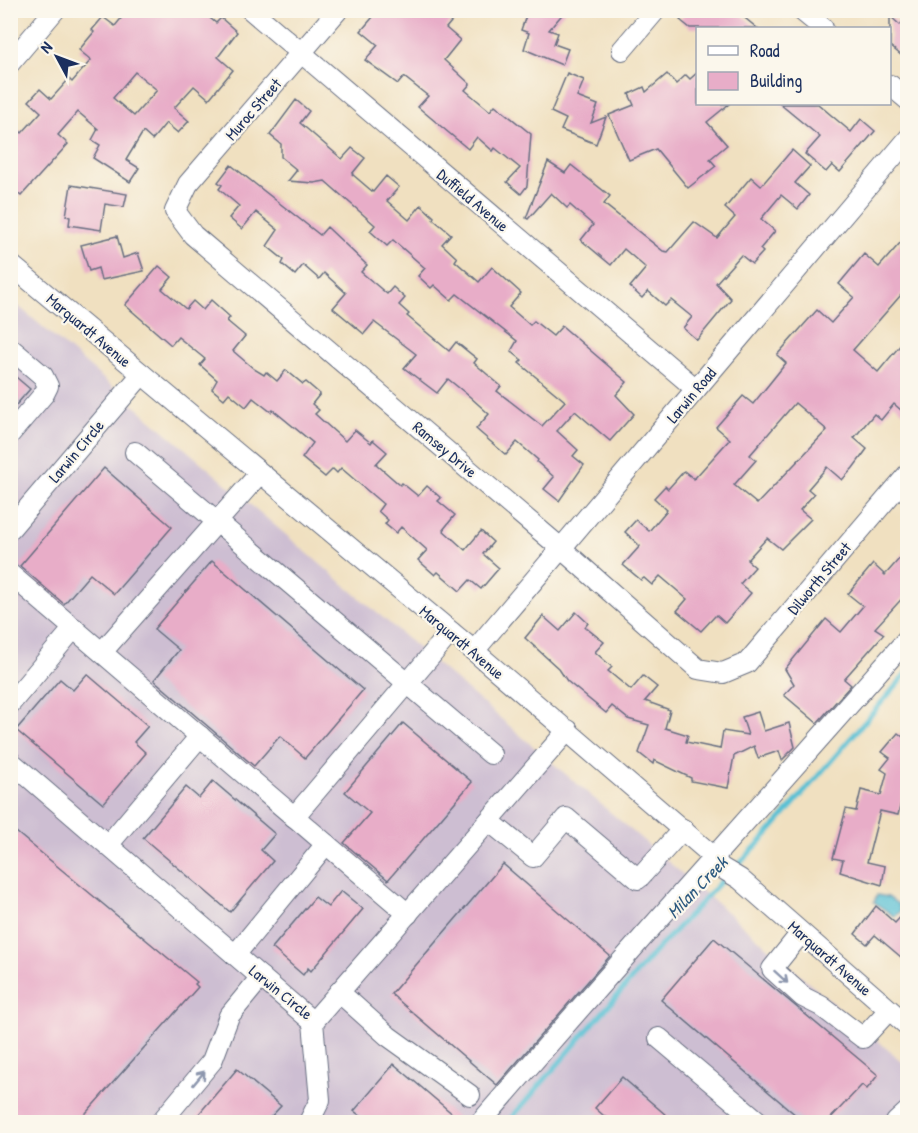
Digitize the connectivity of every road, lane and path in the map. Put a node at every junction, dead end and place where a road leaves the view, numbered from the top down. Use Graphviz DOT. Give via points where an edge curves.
graph roads {
  1 [pos="55,10"];
  2 [pos="251,10"];
  3 [pos="338,10"];
  4 [pos="656,10"];
  5 [pos="801,10"];
  6 [pos="822,27"];
  7 [pos="622,50"];
  8 [pos="301,53"];
  9 [pos="10,63"];
  10 [pos="891,86"];
  11 [pos="908,100"];
  12 [pos="908,139"];
  13 [pos="175,211"];
  14 [pos="10,264"];
  15 [pos="10,348"];
  16 [pos="142,374"];
  17 [pos="696,388"];
  18 [pos="10,434"];
  19 [pos="135,452"];
  20 [pos="260,473"];
  21 [pos="908,474"];
  22 [pos="218,520"];
  23 [pos="10,529"];
  24 [pos="563,550"];
  25 [pos="10,574"];
  26 [pos="74,628"];
  27 [pos="451,632"];
  28 [pos="908,638"];
  29 [pos="474,651"];
  30 [pos="102,652"];
  31 [pos="723,673"];
  32 [pos="407,684"];
  33 [pos="10,704"];
  34 [pos="568,730"];
  35 [pos="200,736"];
  36 [pos="491,754"];
  37 [pos="10,761"];
  38 [pos="294,816"];
  39 [pos="489,821"];
  40 [pos="683,830"];
  41 [pos="326,844"];
  42 [pos="108,845"];
  43 [pos="717,862"];
  44 [pos="408,914"];
  45 [pos="801,933"];
  46 [pos="235,955"];
  47 [pos="261,977"];
  48 [pos="339,992"];
  49 [pos="889,1010"];
  50 [pos="313,1022"];
  51 [pos="908,1026"];
  52 [pos="659,1038"];
  53 [pos="470,1095"];
  54 [pos="908,1111"];
  55 [pos="161,1122"];
  56 [pos="309,1122"];
  57 [pos="481,1122"];
  58 [pos="759,1122"];
  59 [pos="896,1122"];
  1 -- 9 [label="street"];
  2 -- 8 [label="street, Duffield Avenue"];
  3 -- 8 [label="street, Muroc Street"];
  4 -- 7 [label="street"];
  5 -- 6 [label="street"];
  8 -- 13 [label="street, Muroc Street" via="188,184"];
  8 -- 17 [label="street, Duffield Avenue"];
  10 -- 11 [label="street"];
  12 -- 17 [label="street, Larwin Road"];
  13 -- 24 [label="street, Ramsey Drive" via="193,235"];
  14 -- 16 [label="street, Marquardt Avenue"];
  15 -- 18 [label="street" via="43,376 48,386"];
  16 -- 20 [label="street, Marquardt Avenue"];
  16 -- 23 [label="street, Larwin Circle"];
  17 -- 24 [label="street, Larwin Road"];
  19 -- 22 [label="street"];
  20 -- 22 [label="street"];
  20 -- 27 [label="street, Marquardt Avenue"];
  21 -- 31 [label="street, Dilworth Street" via="747,663"];
  22 -- 30 [label="street"];
  22 -- 32 [label="street"];
  24 -- 29 [label="street, Larwin Road"];
  24 -- 31 [label="street, Ramsey Drive" via="698,669"];
  25 -- 26 [label="street"];
  26 -- 30 [label="street"];
  26 -- 33 [label="street"];
  27 -- 29 [label="street, Marquardt Avenue"];
  27 -- 32 [label="street"];
  28 -- 43 [label="street"];
  29 -- 34 [label="street, Marquardt Avenue"];
  30 -- 35 [label="street"];
  32 -- 36 [label="street"];
  32 -- 38 [label="street"];
  34 -- 39 [label="street, Larwin Circle"];
  34 -- 40 [label="street, Marquardt Avenue"];
  35 -- 38 [label="street"];
  35 -- 42 [label="street"];
  37 -- 42 [label="street, Larwin Circle"];
  38 -- 41 [label="street"];
  39 -- 40 [label="street" via="533,857 566,818 638,879"];
  39 -- 44 [label="street, Larwin Circle"];
  40 -- 43 [label="street, Marquardt Avenue"];
  41 -- 44 [label="street"];
  41 -- 46 [label="street"];
  42 -- 46 [label="street, Larwin Circle"];
  43 -- 45 [label="street, Marquardt Avenue"];
  43 -- 57 [label="street" via="615,966"];
  44 -- 48 [label="street, Larwin Circle"];
  45 -- 49 [label="street, Marquardt Avenue"];
  45 -- 49 [label="street, one-way" via="772,969 803,998 821,1005 863,1038"];
  46 -- 47 [label="street, Larwin Circle"];
  47 -- 50 [label="street, Larwin Circle"];
  55 -- 47 [label="street, one-way" via="212,1061 229,1016"];
  48 -- 50 [label="street, Larwin Circle"];
  48 -- 53 [label="street" via="388,1036"];
  49 -- 51 [label="street, Marquardt Avenue"];
  50 -- 56 [label="street" via="321,1100"];
  52 -- 58 [label="street"];
  54 -- 59 [label="street"];
}
